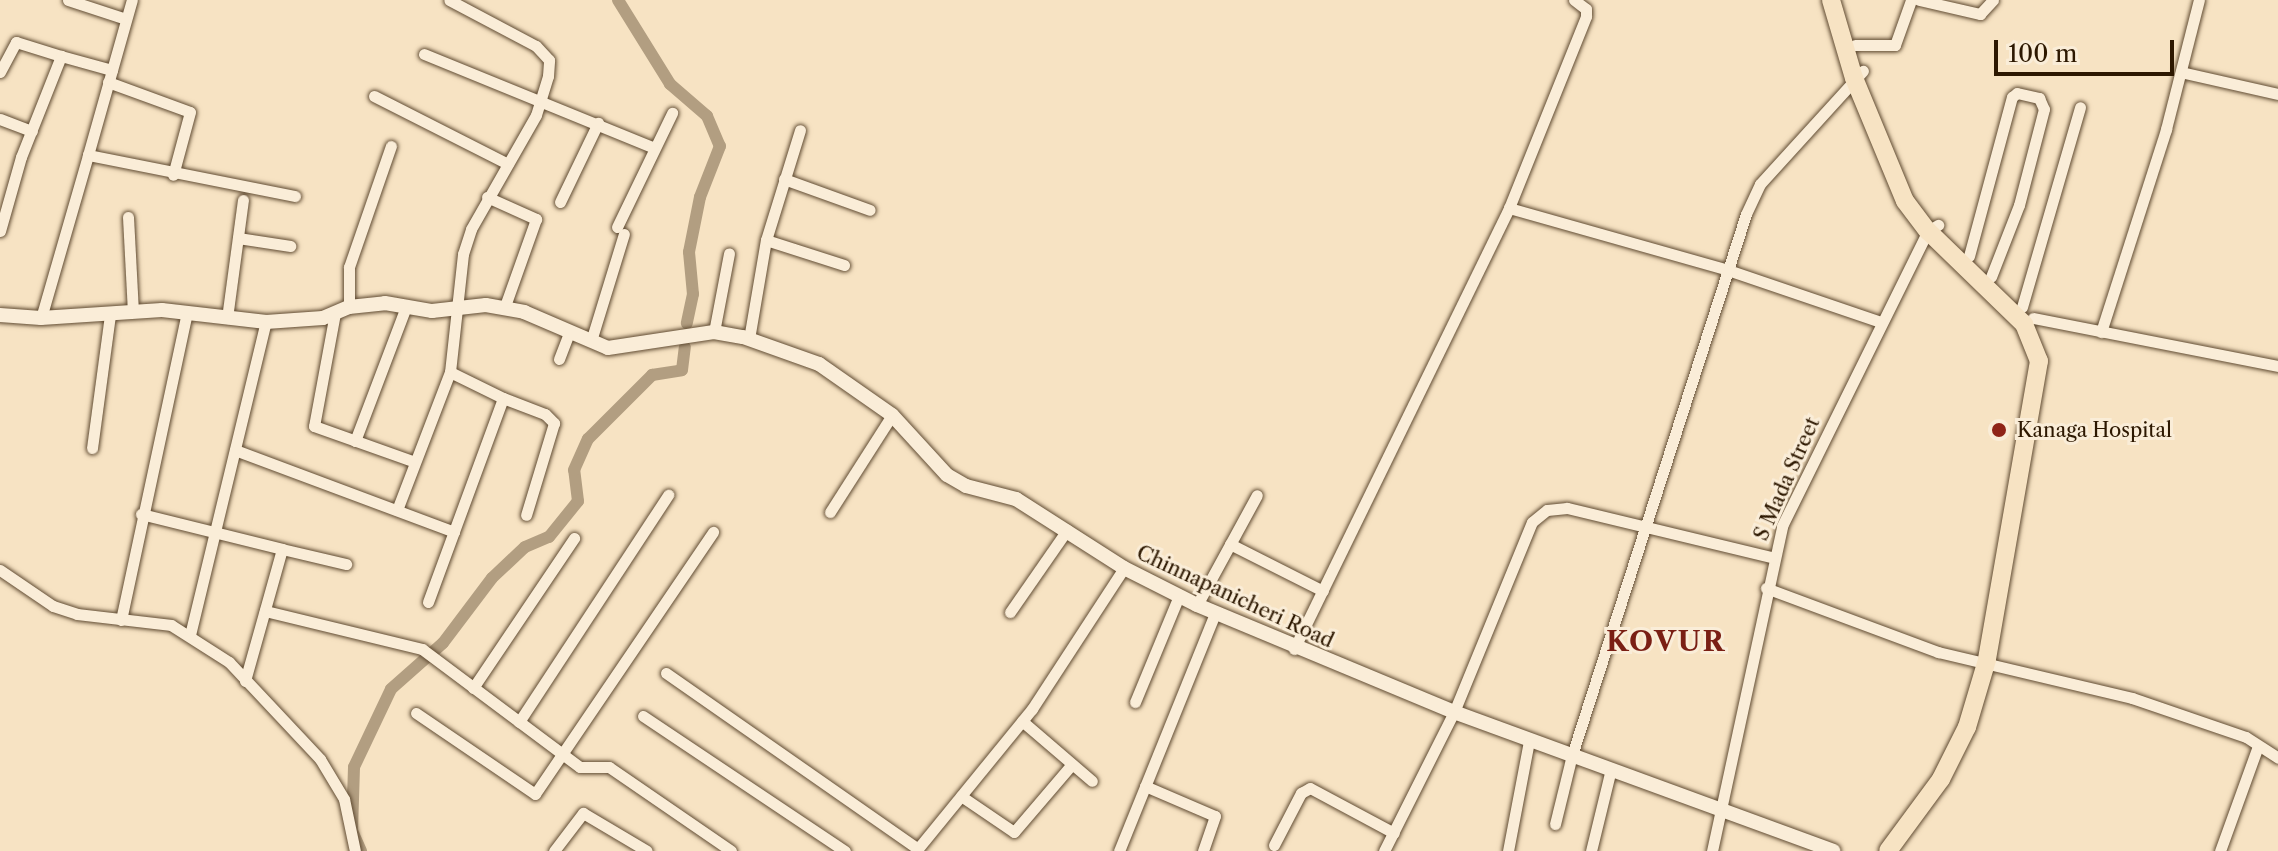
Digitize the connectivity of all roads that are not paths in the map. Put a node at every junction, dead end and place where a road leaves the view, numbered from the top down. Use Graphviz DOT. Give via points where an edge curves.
graph roads {
  1 [pos="68,0"];
  2 [pos="132,0"];
  3 [pos="451,0"];
  4 [pos="1574,0"];
  5 [pos="1831,0"];
  6 [pos="1842,0"];
  7 [pos="1911,0"];
  8 [pos="1919,0"];
  9 [pos="1993,0"];
  10 [pos="2199,0"];
  11 [pos="126,19"];
  12 [pos="1855,45"];
  13 [pos="424,54"];
  14 [pos="61,56"];
  15 [pos="0,72"];
  16 [pos="2181,72"];
  17 [pos="1858,75"];
  18 [pos="110,76"];
  19 [pos="2278,94"];
  20 [pos="374,96"];
  21 [pos="540,101"];
  22 [pos="2080,107"];
  23 [pos="672,113"];
  24 [pos="0,119"];
  25 [pos="598,123"];
  26 [pos="800,130"];
  27 [pos="32,131"];
  28 [pos="391,146"];
  29 [pos="654,148"];
  30 [pos="88,155"];
  31 [pos="508,164"];
  32 [pos="173,175"];
  33 [pos="784,179"];
  34 [pos="295,196"];
  35 [pos="487,197"];
  36 [pos="243,200"];
  37 [pos="560,202"];
  38 [pos="1509,208"];
  39 [pos="870,210"];
  40 [pos="128,217"];
  41 [pos="1933,228"];
  42 [pos="0,231"];
  43 [pos="238,238"];
  44 [pos="766,240"];
  45 [pos="290,246"];
  46 [pos="729,253"];
  47 [pos="1969,256"];
  48 [pos="844,265"];
  49 [pos="1728,270"];
  50 [pos="1991,277"];
  51 [pos="505,306"];
  52 [pos="406,307"];
  53 [pos="455,308"];
  54 [pos="342,310"];
  55 [pos="133,312"];
  56 [pos="2027,312"];
  57 [pos="187,313"];
  58 [pos="110,314"];
  59 [pos="0,315"];
  60 [pos="41,318"];
  61 [pos="227,318"];
  62 [pos="266,322"];
  63 [pos="1881,322"];
  64 [pos="714,332"];
  65 [pos="2101,332"];
  66 [pos="569,333"];
  67 [pos="749,339"];
  68 [pos="591,341"];
  69 [pos="559,359"];
  70 [pos="2278,366"];
  71 [pos="450,372"];
  72 [pos="503,398"];
  73 [pos="892,415"];
  74 [pos="355,441"];
  75 [pos="92,448"];
  76 [pos="235,450"];
  77 [pos="415,462"];
  78 [pos="668,495"];
  79 [pos="1257,495"];
  80 [pos="397,510"];
  81 [pos="830,512"];
  82 [pos="141,514"];
  83 [pos="526,515"];
  84 [pos="1644,527"];
  85 [pos="1067,530"];
  86 [pos="454,532"];
  87 [pos="713,532"];
  88 [pos="215,533"];
  89 [pos="574,538"];
  90 [pos="1230,544"];
  91 [pos="282,549"];
  92 [pos="1771,557"];
  93 [pos="346,564"];
  94 [pos="1124,568"];
  95 [pos="0,570"];
  96 [pos="1766,588"];
  97 [pos="1323,591"];
  98 [pos="1179,596"];
  99 [pos="428,602"];
  100 [pos="1197,605"];
  101 [pos="265,611"];
  102 [pos="1010,612"];
  103 [pos="1215,613"];
  104 [pos="121,620"];
  105 [pos="190,635"];
  106 [pos="1294,649"];
  107 [pos="1993,661"];
  108 [pos="666,673"];
  109 [pos="245,681"];
  110 [pos="473,688"];
  111 [pos="1135,702"];
  112 [pos="1454,712"];
  113 [pos="416,713"];
  114 [pos="643,716"];
  115 [pos="1022,721"];
  116 [pos="519,722"];
  117 [pos="1529,741"];
  118 [pos="2258,746"];
  119 [pos="563,755"];
  120 [pos="1572,755"];
  121 [pos="2278,758"];
  122 [pos="1072,764"];
  123 [pos="1611,769"];
  124 [pos="1092,781"];
  125 [pos="1145,786"];
  126 [pos="961,796"];
  127 [pos="1720,807"];
  128 [pos="1555,824"];
  129 [pos="1394,833"];
  130 [pos="1274,845"];
  131 [pos="629,847"];
  132 [pos="917,850"];
  133 [pos="355,851"];
  134 [pos="554,851"];
  135 [pos="647,851"];
  136 [pos="731,851"];
  137 [pos="845,851"];
  138 [pos="1119,851"];
  139 [pos="1203,851"];
  140 [pos="1384,851"];
  141 [pos="1508,851"];
  142 [pos="1591,851"];
  143 [pos="1712,851"];
  144 [pos="1833,851"];
  145 [pos="1888,851"];
  146 [pos="1901,851"];
  147 [pos="2220,851"];
  1 -- 11 [label="street"];
  2 -- 11 [label="street"];
  3 -- 21 [label="street" via="543,53 548,76"];
  4 -- 38 [label="street" via="1586,9 1586,16"];
  5 -- 17 [label="main road"];
  6 -- 12 [label="main road"];
  7 -- 12 [label="street" via="1895,45"];
  8 -- 9 [label="street" via="1980,14"];
  10 -- 16 [label="street"];
  11 -- 18 [label="street"];
  12 -- 17 [label="main road"];
  13 -- 21 [label="street"];
  14 -- 15 [label="street" via="16,42"];
  14 -- 18 [label="street"];
  14 -- 27 [label="street"];
  16 -- 19 [label="street"];
  16 -- 65 [label="street"];
  17 -- 41 [label="main road" via="1885,159"];
  17 -- 49 [label="street" via="1760,184"];
  18 -- 30 [label="street"];
  18 -- 32 [label="street" via="190,112"];
  20 -- 31 [label="street"];
  21 -- 25 [label="street"];
  21 -- 31 [label="street"];
  22 -- 56 [label="street"];
  23 -- 29 [label="street"];
  24 -- 27 [label="street"];
  25 -- 29 [label="street"];
  25 -- 37 [label="street"];
  26 -- 33 [label="street"];
  27 -- 42 [label="street"];
  28 -- 54 [label="street" via="349,267"];
  29 -- 68 [label="street" via="621,230"];
  30 -- 32 [label="street"];
  30 -- 60 [label="street"];
  31 -- 35 [label="street"];
  32 -- 34 [label="street"];
  33 -- 39 [label="street"];
  33 -- 44 [label="street"];
  35 -- 51 [label="street" via="536,219"];
  35 -- 53 [label="street" via="463,254"];
  36 -- 43 [label="street"];
  38 -- 49 [label="street"];
  38 -- 97 [label="street"];
  40 -- 55 [label="street"];
  41 -- 47 [label="main road"];
  41 -- 63 [label="street, S Mada Street"];
  41 -- 107 [label="main road" via="2024,324 2039,361"];
  43 -- 45 [label="street"];
  43 -- 61 [label="street"];
  44 -- 48 [label="street"];
  44 -- 67 [label="street"];
  46 -- 64 [label="street"];
  47 -- 50 [label="main road"];
  47 -- 50 [label="street" via="2012,97 2017,93 2039,98 2044,109 2019,205"];
  49 -- 63 [label="street"];
  49 -- 84 [label="street"];
  50 -- 56 [label="main road"];
  51 -- 53 [label="street, Chinnapanicheri Road"];
  51 -- 66 [label="street, Chinnapanicheri Road"];
  52 -- 53 [label="street, Chinnapanicheri Road"];
  52 -- 54 [label="street, Chinnapanicheri Road"];
  52 -- 74 [label="street"];
  53 -- 71 [label="street"];
  54 -- 62 [label="street, Chinnapanicheri Road"];
  54 -- 74 [label="street" via="312,420 319,430"];
  55 -- 57 [label="street, Chinnapanicheri Road"];
  55 -- 58 [label="street, Chinnapanicheri Road"];
  56 -- 65 [label="street"];
  56 -- 107 [label="main road" via="2048,350 2048,391"];
  57 -- 61 [label="street, Chinnapanicheri Road"];
  57 -- 82 [label="street"];
  58 -- 60 [label="street, Chinnapanicheri Road"];
  58 -- 75 [label="street"];
  59 -- 60 [label="street, Chinnapanicheri Road"];
  61 -- 62 [label="street, Chinnapanicheri Road"];
  62 -- 76 [label="street"];
  63 -- 92 [label="street, S Mada Street"];
  64 -- 67 [label="street, Chinnapanicheri Road"];
  64 -- 68 [label="street, Chinnapanicheri Road" via="608,348"];
  65 -- 70 [label="street"];
  66 -- 68 [label="street, Chinnapanicheri Road"];
  66 -- 69 [label="street"];
  67 -- 73 [label="street, Chinnapanicheri Road" via="819,364"];
  71 -- 72 [label="street"];
  71 -- 77 [label="street"];
  72 -- 83 [label="street" via="545,414 554,423"];
  72 -- 86 [label="street"];
  73 -- 81 [label="street"];
  73 -- 85 [label="street, Chinnapanicheri Road" via="947,475 966,486 1016,499"];
  74 -- 77 [label="street"];
  76 -- 80 [label="street"];
  76 -- 88 [label="street"];
  77 -- 80 [label="street"];
  78 -- 116 [label="street"];
  79 -- 90 [label="street"];
  80 -- 86 [label="street"];
  82 -- 88 [label="street"];
  82 -- 104 [label="street"];
  84 -- 92 [label="street"];
  84 -- 112 [label="street" via="1567,508 1547,510 1532,522"];
  84 -- 120 [label="street"];
  85 -- 94 [label="street, Chinnapanicheri Road"];
  85 -- 102 [label="street"];
  86 -- 99 [label="street"];
  87 -- 119 [label="street"];
  88 -- 91 [label="street"];
  88 -- 105 [label="street"];
  89 -- 110 [label="street"];
  90 -- 97 [label="street"];
  90 -- 100 [label="street"];
  91 -- 93 [label="street"];
  91 -- 101 [label="street"];
  92 -- 96 [label="street, S Mada Street"];
  94 -- 98 [label="street, Chinnapanicheri Road"];
  94 -- 115 [label="street"];
  95 -- 104 [label="street" via="53,606"];
  96 -- 107 [label="street" via="1895,639 1970,660"];
  96 -- 127 [label="street, S Mada Street"];
  97 -- 106 [label="street"];
  98 -- 100 [label="street, Chinnapanicheri Road"];
  98 -- 111 [label="street"];
  100 -- 103 [label="street, Chinnapanicheri Road"];
  101 -- 109 [label="street"];
  101 -- 110 [label="street" via="422,649"];
  103 -- 106 [label="street, Chinnapanicheri Road"];
  103 -- 125 [label="street"];
  104 -- 105 [label="street" via="171,625"];
  105 -- 109 [label="street"];
  106 -- 112 [label="street, Chinnapanicheri Road"];
  107 -- 118 [label="street" via="2132,698 2230,730"];
  107 -- 145 [label="main road" via="1941,779"];
  107 -- 146 [label="main road" via="1977,731 1950,785"];
  108 -- 132 [label="street"];
  109 -- 133 [label="street" via="320,759 344,799"];
  110 -- 116 [label="street"];
  112 -- 117 [label="street, Chinnapanicheri Road"];
  112 -- 129 [label="street"];
  113 -- 119 [label="street" via="535,794"];
  114 -- 137 [label="street"];
  115 -- 122 [label="street"];
  115 -- 126 [label="street"];
  116 -- 119 [label="street"];
  117 -- 120 [label="street, Chinnapanicheri Road"];
  117 -- 141 [label="street"];
  118 -- 121 [label="street"];
  118 -- 147 [label="street"];
  119 -- 136 [label="street" via="580,767 609,767"];
  120 -- 123 [label="street, Chinnapanicheri Road"];
  120 -- 128 [label="street"];
  122 -- 124 [label="street"];
  122 -- 126 [label="street" via="1014,832"];
  123 -- 127 [label="street, Chinnapanicheri Road"];
  123 -- 142 [label="street"];
  125 -- 138 [label="street"];
  125 -- 139 [label="street" via="1215,816"];
  126 -- 132 [label="street"];
  127 -- 143 [label="street, S Mada Street"];
  127 -- 144 [label="street, Chinnapanicheri Road"];
  129 -- 130 [label="street" via="1310,788 1301,793"];
  129 -- 140 [label="street"];
  131 -- 134 [label="street" via="583,813"];
  131 -- 135 [label="street"];
}
